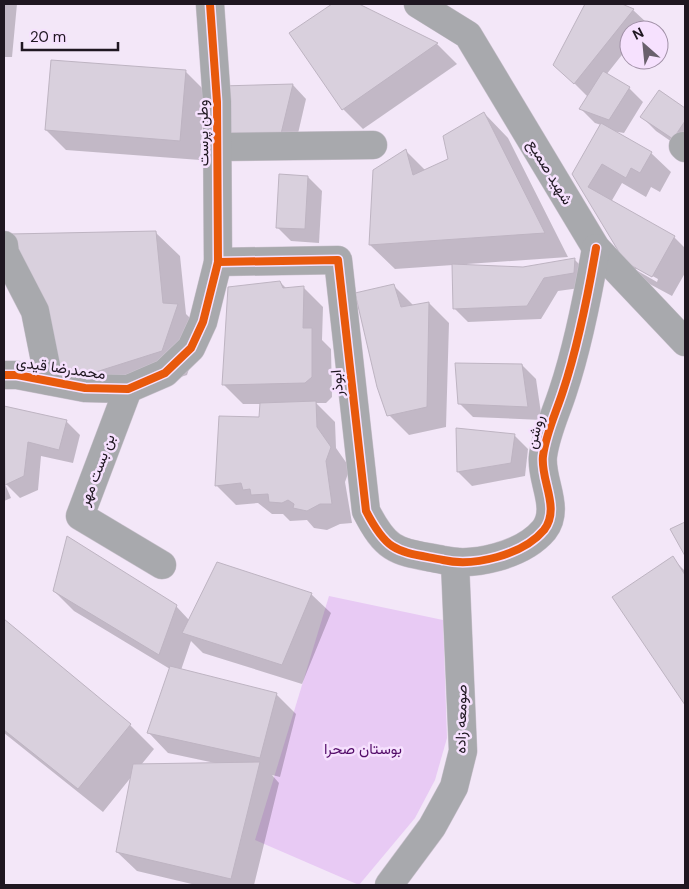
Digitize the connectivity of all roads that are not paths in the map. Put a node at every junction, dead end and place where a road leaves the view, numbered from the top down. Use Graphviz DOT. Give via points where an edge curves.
graph roads {
  1 [pos="210,4"];
  2 [pos="418,4"];
  3 [pos="373,145"];
  4 [pos="218,147"];
  5 [pos="4,245"];
  6 [pos="596,248"];
  7 [pos="218,262"];
  8 [pos="683,332"];
  9 [pos="4,375"];
  10 [pos="49,381"];
  11 [pos="128,390"];
  12 [pos="455,563"];
  13 [pos="162,565"];
  14 [pos="389,885"];
  1 -- 4 [label="street, وطن پرست"];
  2 -- 6 [label="street, شهید صمیع" via="468,35"];
  3 -- 4 [label="street"];
  4 -- 7 [label="street, وطن پرست"];
  5 -- 10 [label="street" via="34,312"];
  6 -- 8 [label="street, شهید صمیع"];
  6 -- 12 [label="street, روشن" via="586,303 542,458 551,509 545,528 531,543 505,556"];
  7 -- 11 [label="street, محمدرضا قیدی" via="203,322 190,348 164,373"];
  7 -- 12 [label="street, ابوذر" via="338,260 366,511 379,537 396,550"];
  9 -- 10 [label="street, محمدرضا قیدی" via="17,374"];
  10 -- 11 [label="street, محمدرضا قیدی" via="85,388"];
  11 -- 13 [label="street, بن بست مهر" via="80,516"];
  12 -- 14 [label="street, صومعه زاده" via="463,751 454,787 432,827"];
}
